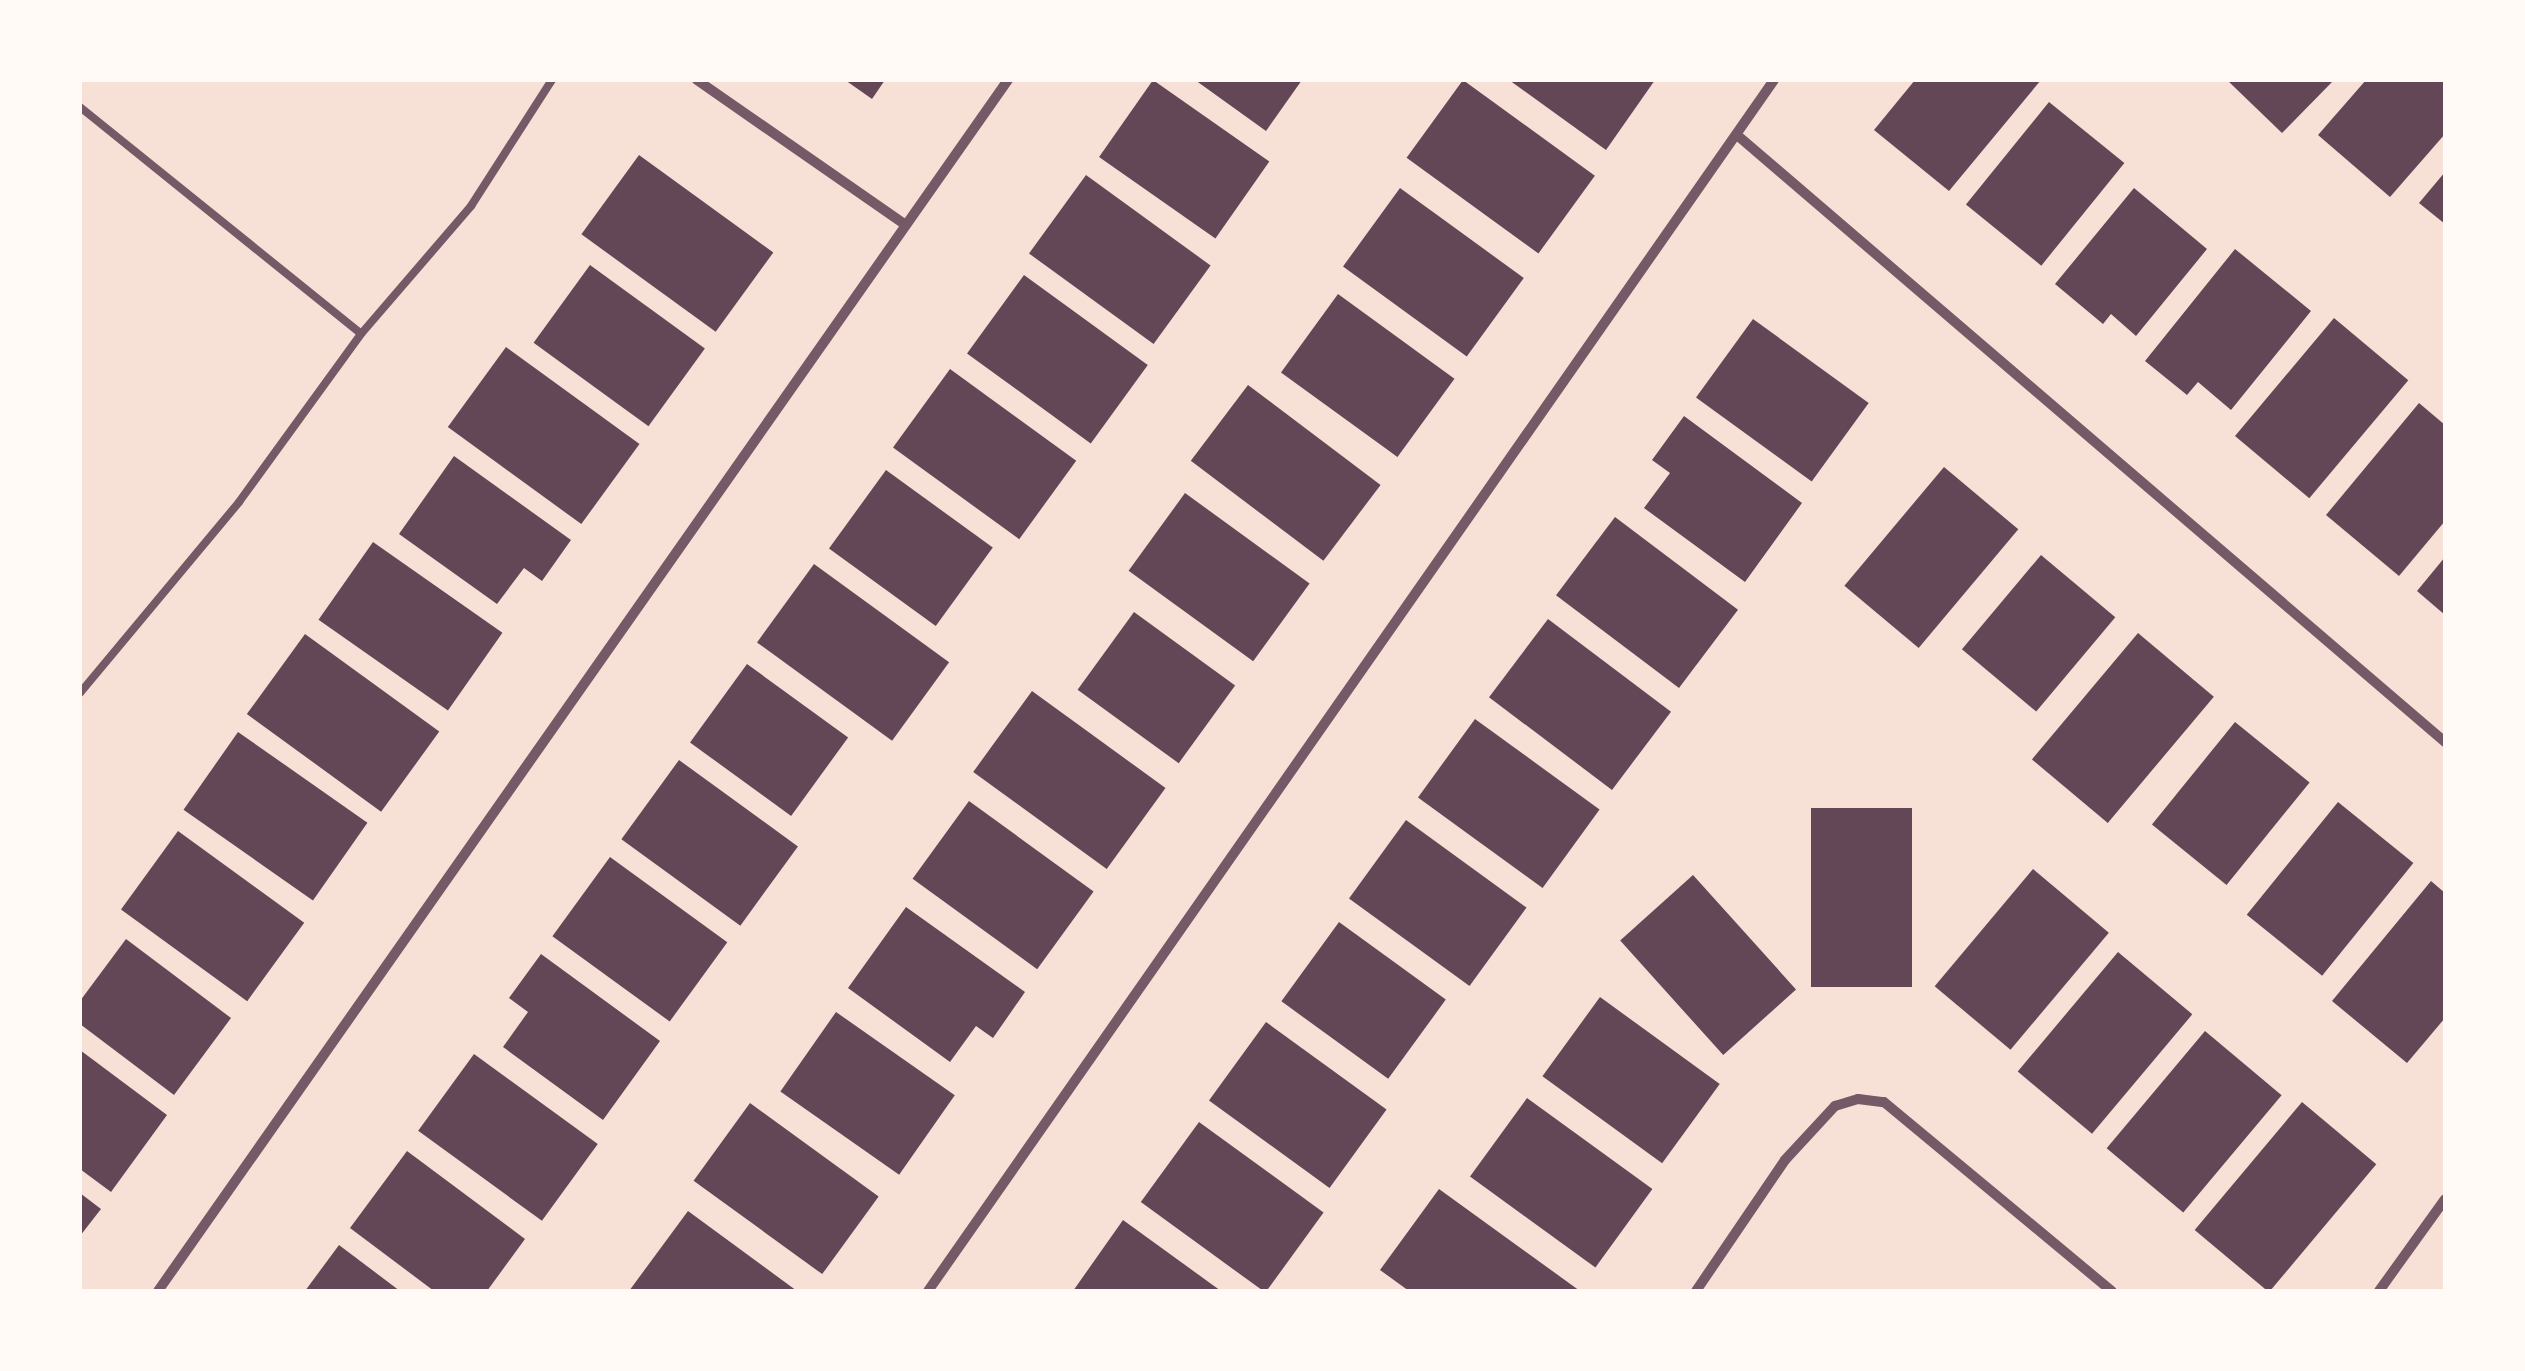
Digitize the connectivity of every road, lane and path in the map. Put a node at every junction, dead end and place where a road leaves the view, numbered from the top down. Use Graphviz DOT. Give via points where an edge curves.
graph roads {
  1 [pos="552,80"];
  2 [pos="698,80"];
  3 [pos="1008,80"];
  4 [pos="1774,80"];
  5 [pos="80,107"];
  6 [pos="1736,135"];
  7 [pos="906,224"];
  8 [pos="361,334"];
  9 [pos="80,693"];
  10 [pos="2445,742"];
  11 [pos="2445,1200"];
  12 [pos="158,1291"];
  13 [pos="928,1291"];
  14 [pos="1696,1291"];
  15 [pos="2112,1291"];
  16 [pos="2379,1291"];
  1 -- 8 [label="lane" via="471,206"];
  2 -- 7 [label="street"];
  3 -- 7 [label="street"];
  4 -- 6 [label="street"];
  5 -- 8 [label="lane"];
  6 -- 10 [label="street"];
  6 -- 13 [label="street"];
  7 -- 12 [label="street"];
  8 -- 9 [label="lane" via="239,502"];
  11 -- 16 [label="street"];
  14 -- 15 [label="street" via="1785,1160 1834,1106 1858,1100 1884,1102"];
}
